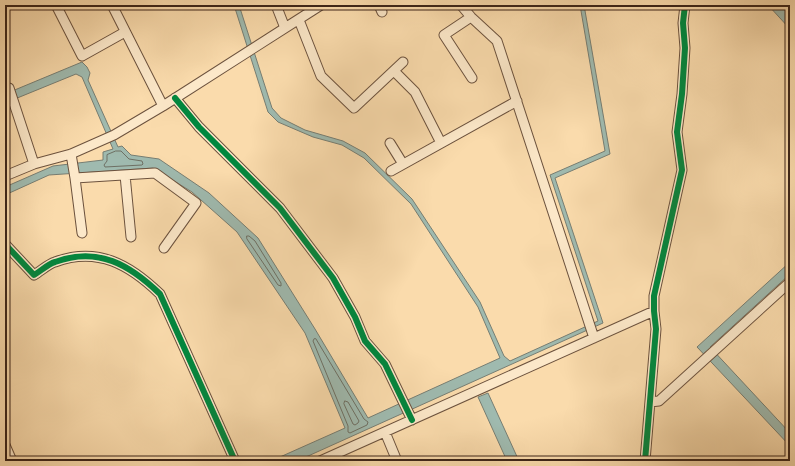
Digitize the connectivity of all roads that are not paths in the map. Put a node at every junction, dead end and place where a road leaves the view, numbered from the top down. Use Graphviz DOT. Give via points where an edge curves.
graph roads {
  1 [pos="56,5"];
  2 [pos="112,5"];
  3 [pos="276,5"];
  4 [pos="321,5"];
  5 [pos="462,5"];
  6 [pos="685,5"];
  7 [pos="471,17"];
  8 [pos="298,20"];
  9 [pos="285,28"];
  10 [pos="125,32"];
  11 [pos="403,62"];
  12 [pos="394,71"];
  13 [pos="472,78"];
  14 [pos="9,88"];
  15 [pos="175,98"];
  16 [pos="517,101"];
  17 [pos="163,106"];
  18 [pos="390,143"];
  19 [pos="440,144"];
  20 [pos="70,154"];
  21 [pos="34,164"];
  22 [pos="403,164"];
  23 [pos="391,171"];
  24 [pos="125,175"];
  25 [pos="5,176"];
  26 [pos="75,178"];
  27 [pos="82,233"];
  28 [pos="131,237"];
  29 [pos="164,248"];
  30 [pos="7,251"];
  31 [pos="790,282"];
  32 [pos="654,311"];
  33 [pos="592,330"];
  34 [pos="650,402"];
  35 [pos="412,420"];
  36 [pos="384,432"];
  37 [pos="5,446"];
  38 [pos="12,461"];
  39 [pos="235,461"];
  40 [pos="320,461"];
  41 [pos="397,461"];
  42 [pos="645,461"];
  1 -- 10 [label="street" via="82,56"];
  2 -- 10 [label="street"];
  3 -- 9 [label="street"];
  4 -- 8 [label="street"];
  5 -- 7 [label="street"];
  6 -- 32 [label="street" via="685,48 677,132 682,170 654,296"];
  7 -- 13 [label="street" via="444,35"];
  7 -- 16 [label="street" via="497,41"];
  8 -- 9 [label="street"];
  8 -- 12 [label="street" via="321,76 354,108"];
  9 -- 15 [label="street"];
  10 -- 17 [label="street"];
  11 -- 12 [label="street"];
  12 -- 19 [label="street" via="415,92"];
  14 -- 21 [label="street"];
  15 -- 17 [label="street"];
  15 -- 35 [label="street" via="199,127 280,208 333,278 356,317 365,340 385,364"];
  16 -- 19 [label="street"];
  16 -- 33 [label="street"];
  17 -- 20 [label="street" via="105,140"];
  18 -- 22 [label="street"];
  19 -- 22 [label="street"];
  20 -- 21 [label="street"];
  20 -- 26 [label="street"];
  21 -- 25 [label="street"];
  22 -- 23 [label="street"];
  24 -- 26 [label="street"];
  24 -- 28 [label="street"];
  24 -- 29 [label="street" via="155,173 196,203"];
  26 -- 27 [label="street"];
  30 -- 39 [label="street" via="34,275 54,262 78,256 107,258 145,279 160,294"];
  31 -- 34 [label="street" via="659,400"];
  32 -- 33 [label="street"];
  32 -- 34 [label="street" via="656,329"];
  33 -- 35 [label="street"];
  34 -- 42 [label="street"];
  35 -- 36 [label="street"];
  36 -- 40 [label="street"];
  36 -- 41 [label="street"];
  37 -- 38 [label="street"];
}
